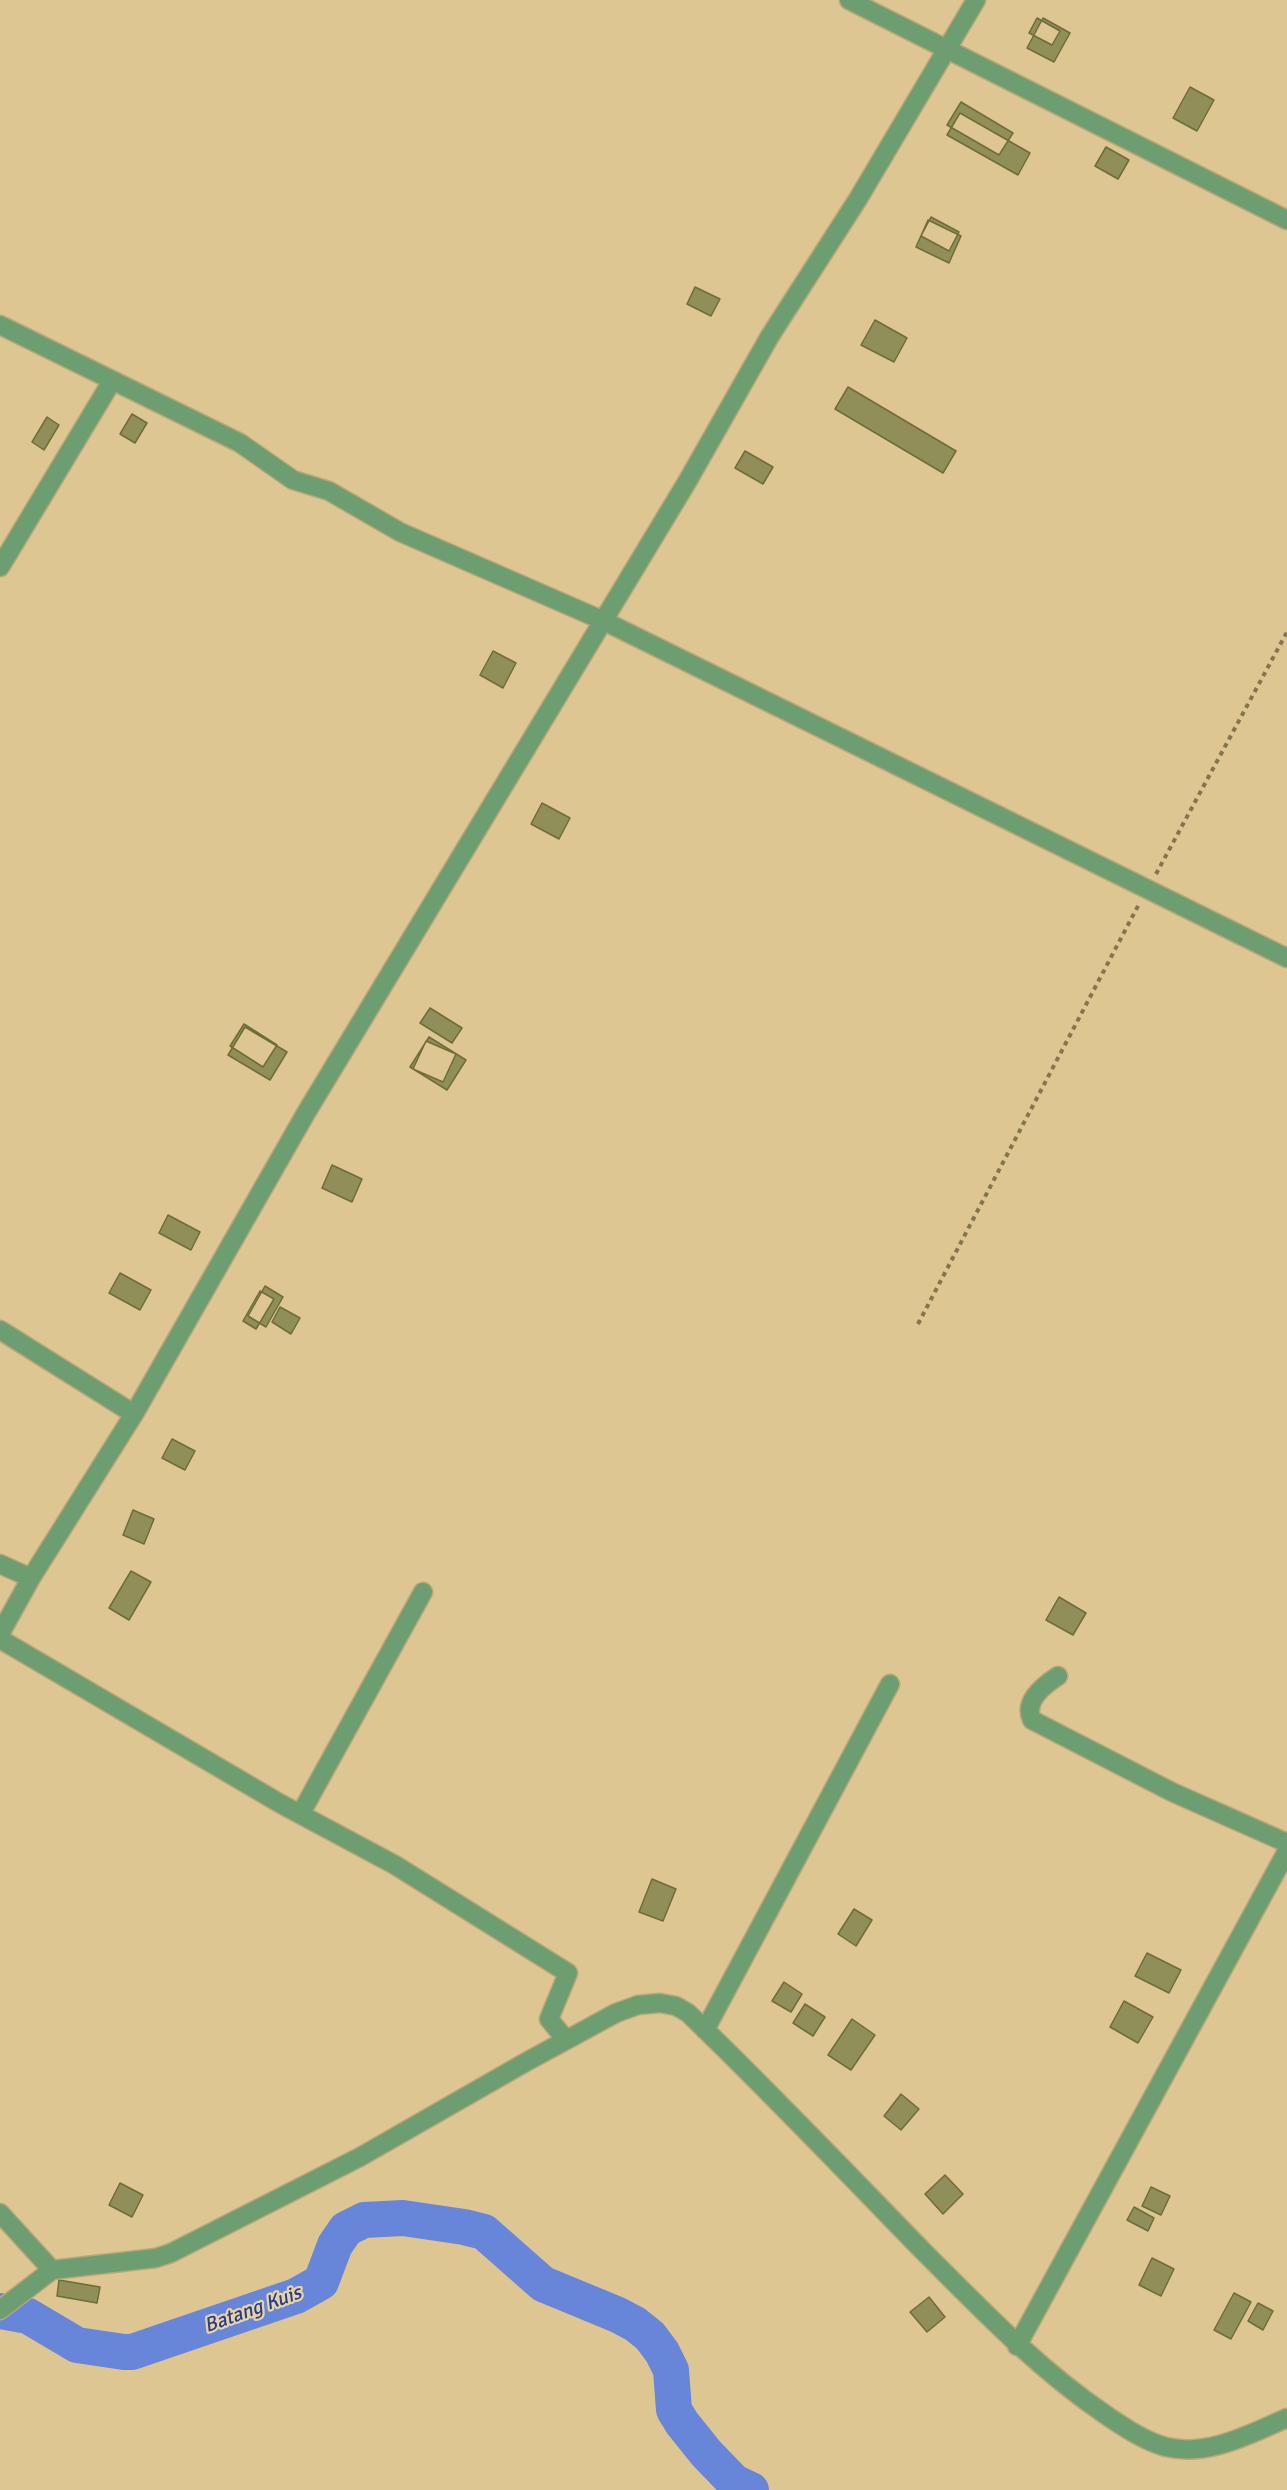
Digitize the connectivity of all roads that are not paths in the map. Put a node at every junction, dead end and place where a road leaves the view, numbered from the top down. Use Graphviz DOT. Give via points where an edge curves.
graph roads {
  1 [pos="849,0"];
  2 [pos="976,0"];
  3 [pos="947,50"];
  4 [pos="1287,220"];
  5 [pos="0,325"];
  6 [pos="112,381"];
  7 [pos="0,567"];
  8 [pos="604,621"];
  9 [pos="1287,958"];
  10 [pos="0,1330"];
  11 [pos="134,1414"];
  12 [pos="0,1564"];
  13 [pos="31,1578"];
  14 [pos="423,1592"];
  15 [pos="0,1634"];
  16 [pos="0,1639"];
  17 [pos="1058,1676"];
  18 [pos="890,1684"];
  19 [pos="301,1813"];
  20 [pos="1287,1843"];
  21 [pos="1287,1851"];
  22 [pos="705,2030"];
  23 [pos="566,2040"];
  24 [pos="0,2213"];
  25 [pos="52,2270"];
  26 [pos="5,2306"];
  27 [pos="1017,2346"];
  28 [pos="1287,2418"];
  1 -- 3 [label="street"];
  2 -- 3 [label="street"];
  3 -- 4 [label="street"];
  3 -- 8 [label="street" via="770,336"];
  5 -- 6 [label="street"];
  6 -- 7 [label="street"];
  6 -- 8 [label="street" via="240,443 293,480 339,496 400,532"];
  8 -- 9 [label="street"];
  8 -- 11 [label="street" via="306,1113"];
  10 -- 11 [label="street"];
  11 -- 13 [label="street"];
  12 -- 13 [label="street"];
  13 -- 15 [label="street"];
  14 -- 19 [label="street"];
  16 -- 19 [label="street"];
  17 -- 20 [label="street" via="1044,1685 1031,1704 1029,1716 1040,1726 1172,1792"];
  18 -- 22 [label="street"];
  19 -- 23 [label="street" via="395,1865 568,1973 549,2019"];
  21 -- 27 [label="street"];
  22 -- 23 [label="street" via="688,2013 660,2003 616,2013"];
  22 -- 27 [label="street"];
  23 -- 25 [label="street" via="360,2157 171,2253"];
  24 -- 25 [label="street"];
  25 -- 26 [label="street"];
  27 -- 28 [label="street" via="1082,2399 1137,2434 1167,2447 1204,2449"];
}
